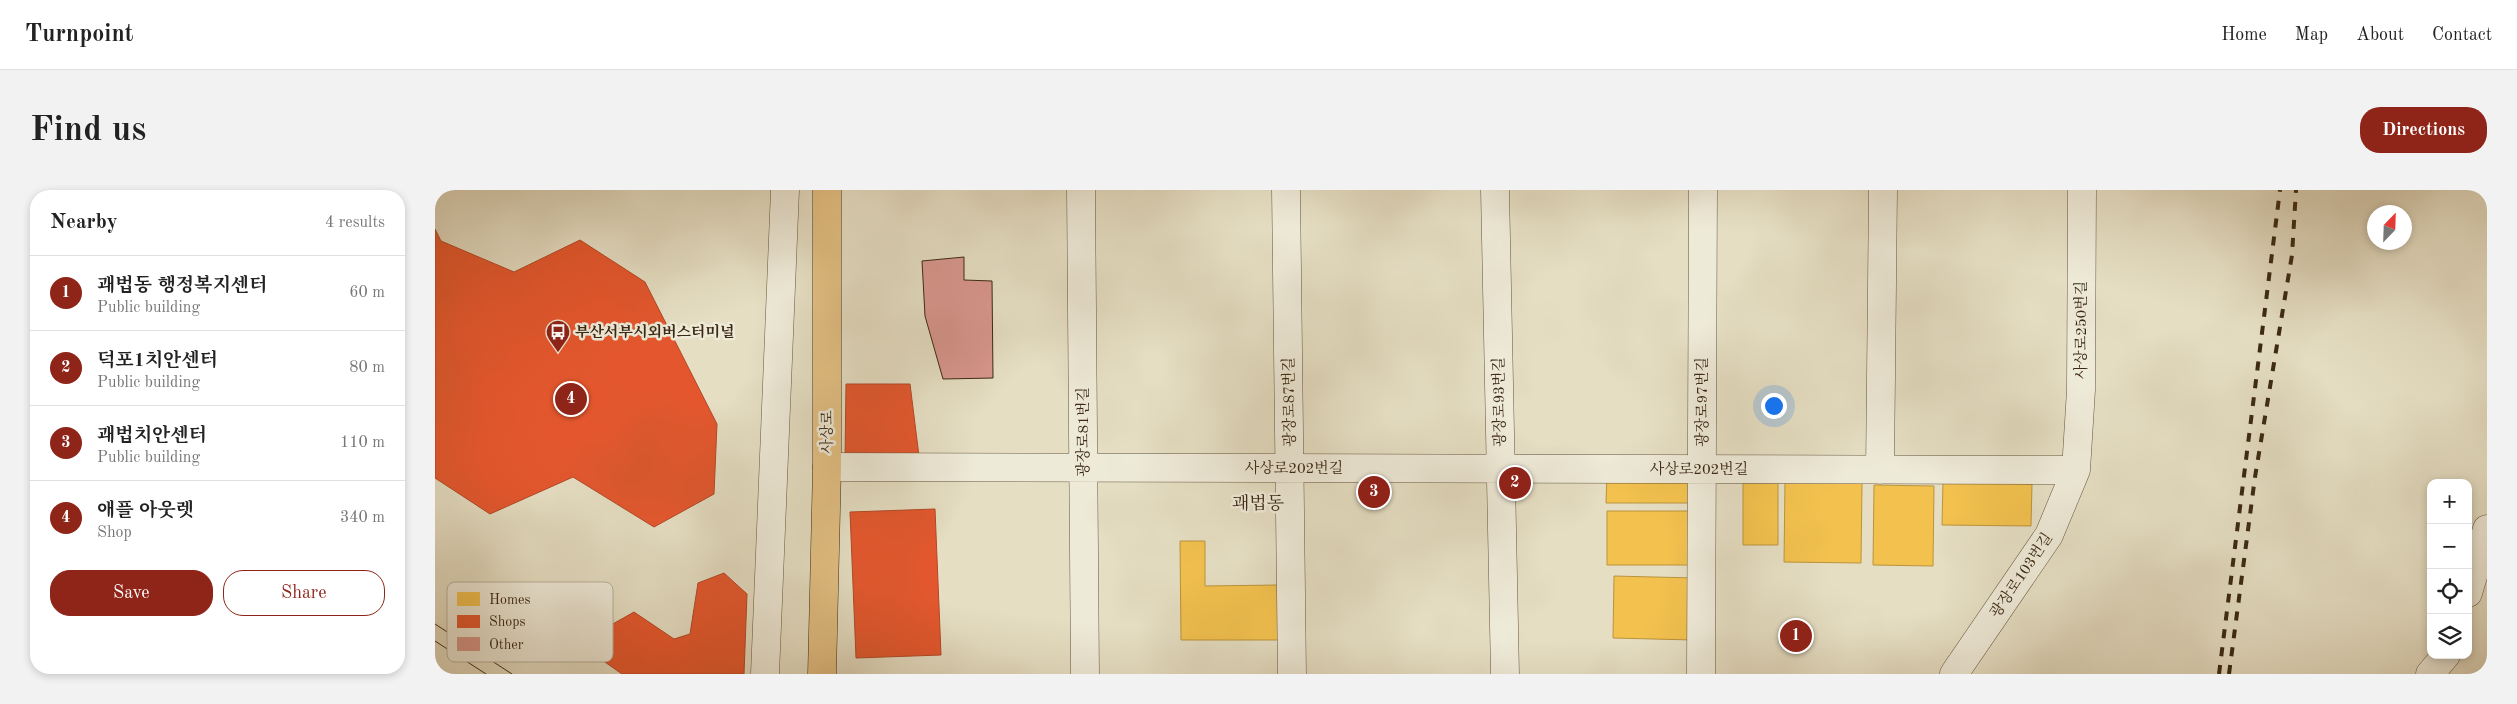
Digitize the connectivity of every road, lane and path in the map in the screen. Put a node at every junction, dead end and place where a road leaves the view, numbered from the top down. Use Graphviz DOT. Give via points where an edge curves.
graph roads {
  1 [pos="785,190"];
  2 [pos="827,190"];
  3 [pos="1081,190"];
  4 [pos="1286,190"];
  5 [pos="1495,190"];
  6 [pos="1703,190"];
  7 [pos="1883,190"];
  8 [pos="2082,190"];
  9 [pos="827,467"];
  10 [pos="1083,467"];
  11 [pos="1289,468"];
  12 [pos="1501,468"];
  13 [pos="1702,469"];
  14 [pos="1880,470"];
  15 [pos="2076,470"];
  16 [pos="2487,529"];
  17 [pos="2472,580"];
  18 [pos="2443,659"];
  19 [pos="765,674"];
  20 [pos="822,674"];
  21 [pos="1085,674"];
  22 [pos="1292,674"];
  23 [pos="1505,674"];
  24 [pos="1701,674"];
  25 [pos="1954,674"];
  26 [pos="2430,674"];
  1 -- 19 [label="street"];
  2 -- 9 [label="main road, 사상로"];
  3 -- 10 [label="street, 광장로81번길"];
  4 -- 11 [label="street, 광장로87번길"];
  5 -- 12 [label="street, 광장로93번길"];
  6 -- 13 [label="street, 광장로97번길"];
  7 -- 14 [label="street"];
  8 -- 15 [label="street, 사상로250번길" via="2081,390"];
  9 -- 10 [label="street, 사상로202번길"];
  9 -- 20 [label="main road, 사상로"];
  10 -- 11 [label="street, 사상로202번길"];
  10 -- 21 [label="street, 광장로81번길"];
  11 -- 12 [label="street, 사상로202번길"];
  11 -- 22 [label="street, 광장로87번길"];
  12 -- 13 [label="street, 사상로202번길"];
  12 -- 23 [label="street, 광장로93번길"];
  13 -- 14 [label="street, 사상로202번길"];
  13 -- 24 [label="street, 광장로97번길"];
  14 -- 15 [label="street, 사상로202번길"];
  15 -- 25 [label="street, 광장로103번길" via="2049,535"];
  16 -- 17 [label="street"];
  18 -- 26 [label="street"];
}
